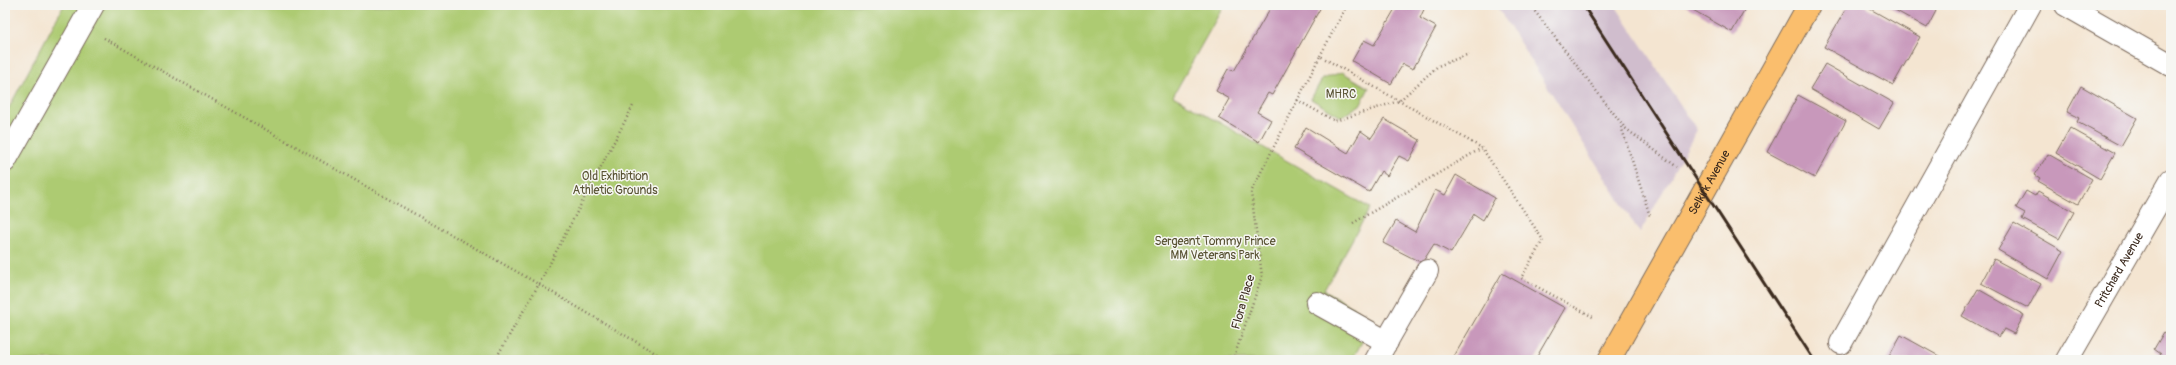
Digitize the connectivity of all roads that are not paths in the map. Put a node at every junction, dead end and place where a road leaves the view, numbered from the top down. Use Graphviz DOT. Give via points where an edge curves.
graph roads {
  1 [pos="93,5"];
  2 [pos="1809,5"];
  3 [pos="2030,5"];
  4 [pos="2066,5"];
  5 [pos="2171,65"];
  6 [pos="5,161"];
  7 [pos="2171,180"];
  8 [pos="1427,271"];
  9 [pos="1317,303"];
  10 [pos="1841,343"];
  11 [pos="1382,351"];
  12 [pos="1609,360"];
  13 [pos="2067,360"];
  1 -- 6 [label="street"];
  2 -- 12 [label="main road, Selkirk Avenue"];
  3 -- 10 [label="street"];
  4 -- 5 [label="street"];
  7 -- 13 [label="street, Pritchard Avenue"];
  8 -- 11 [label="street"];
  9 -- 11 [label="street"];
}
